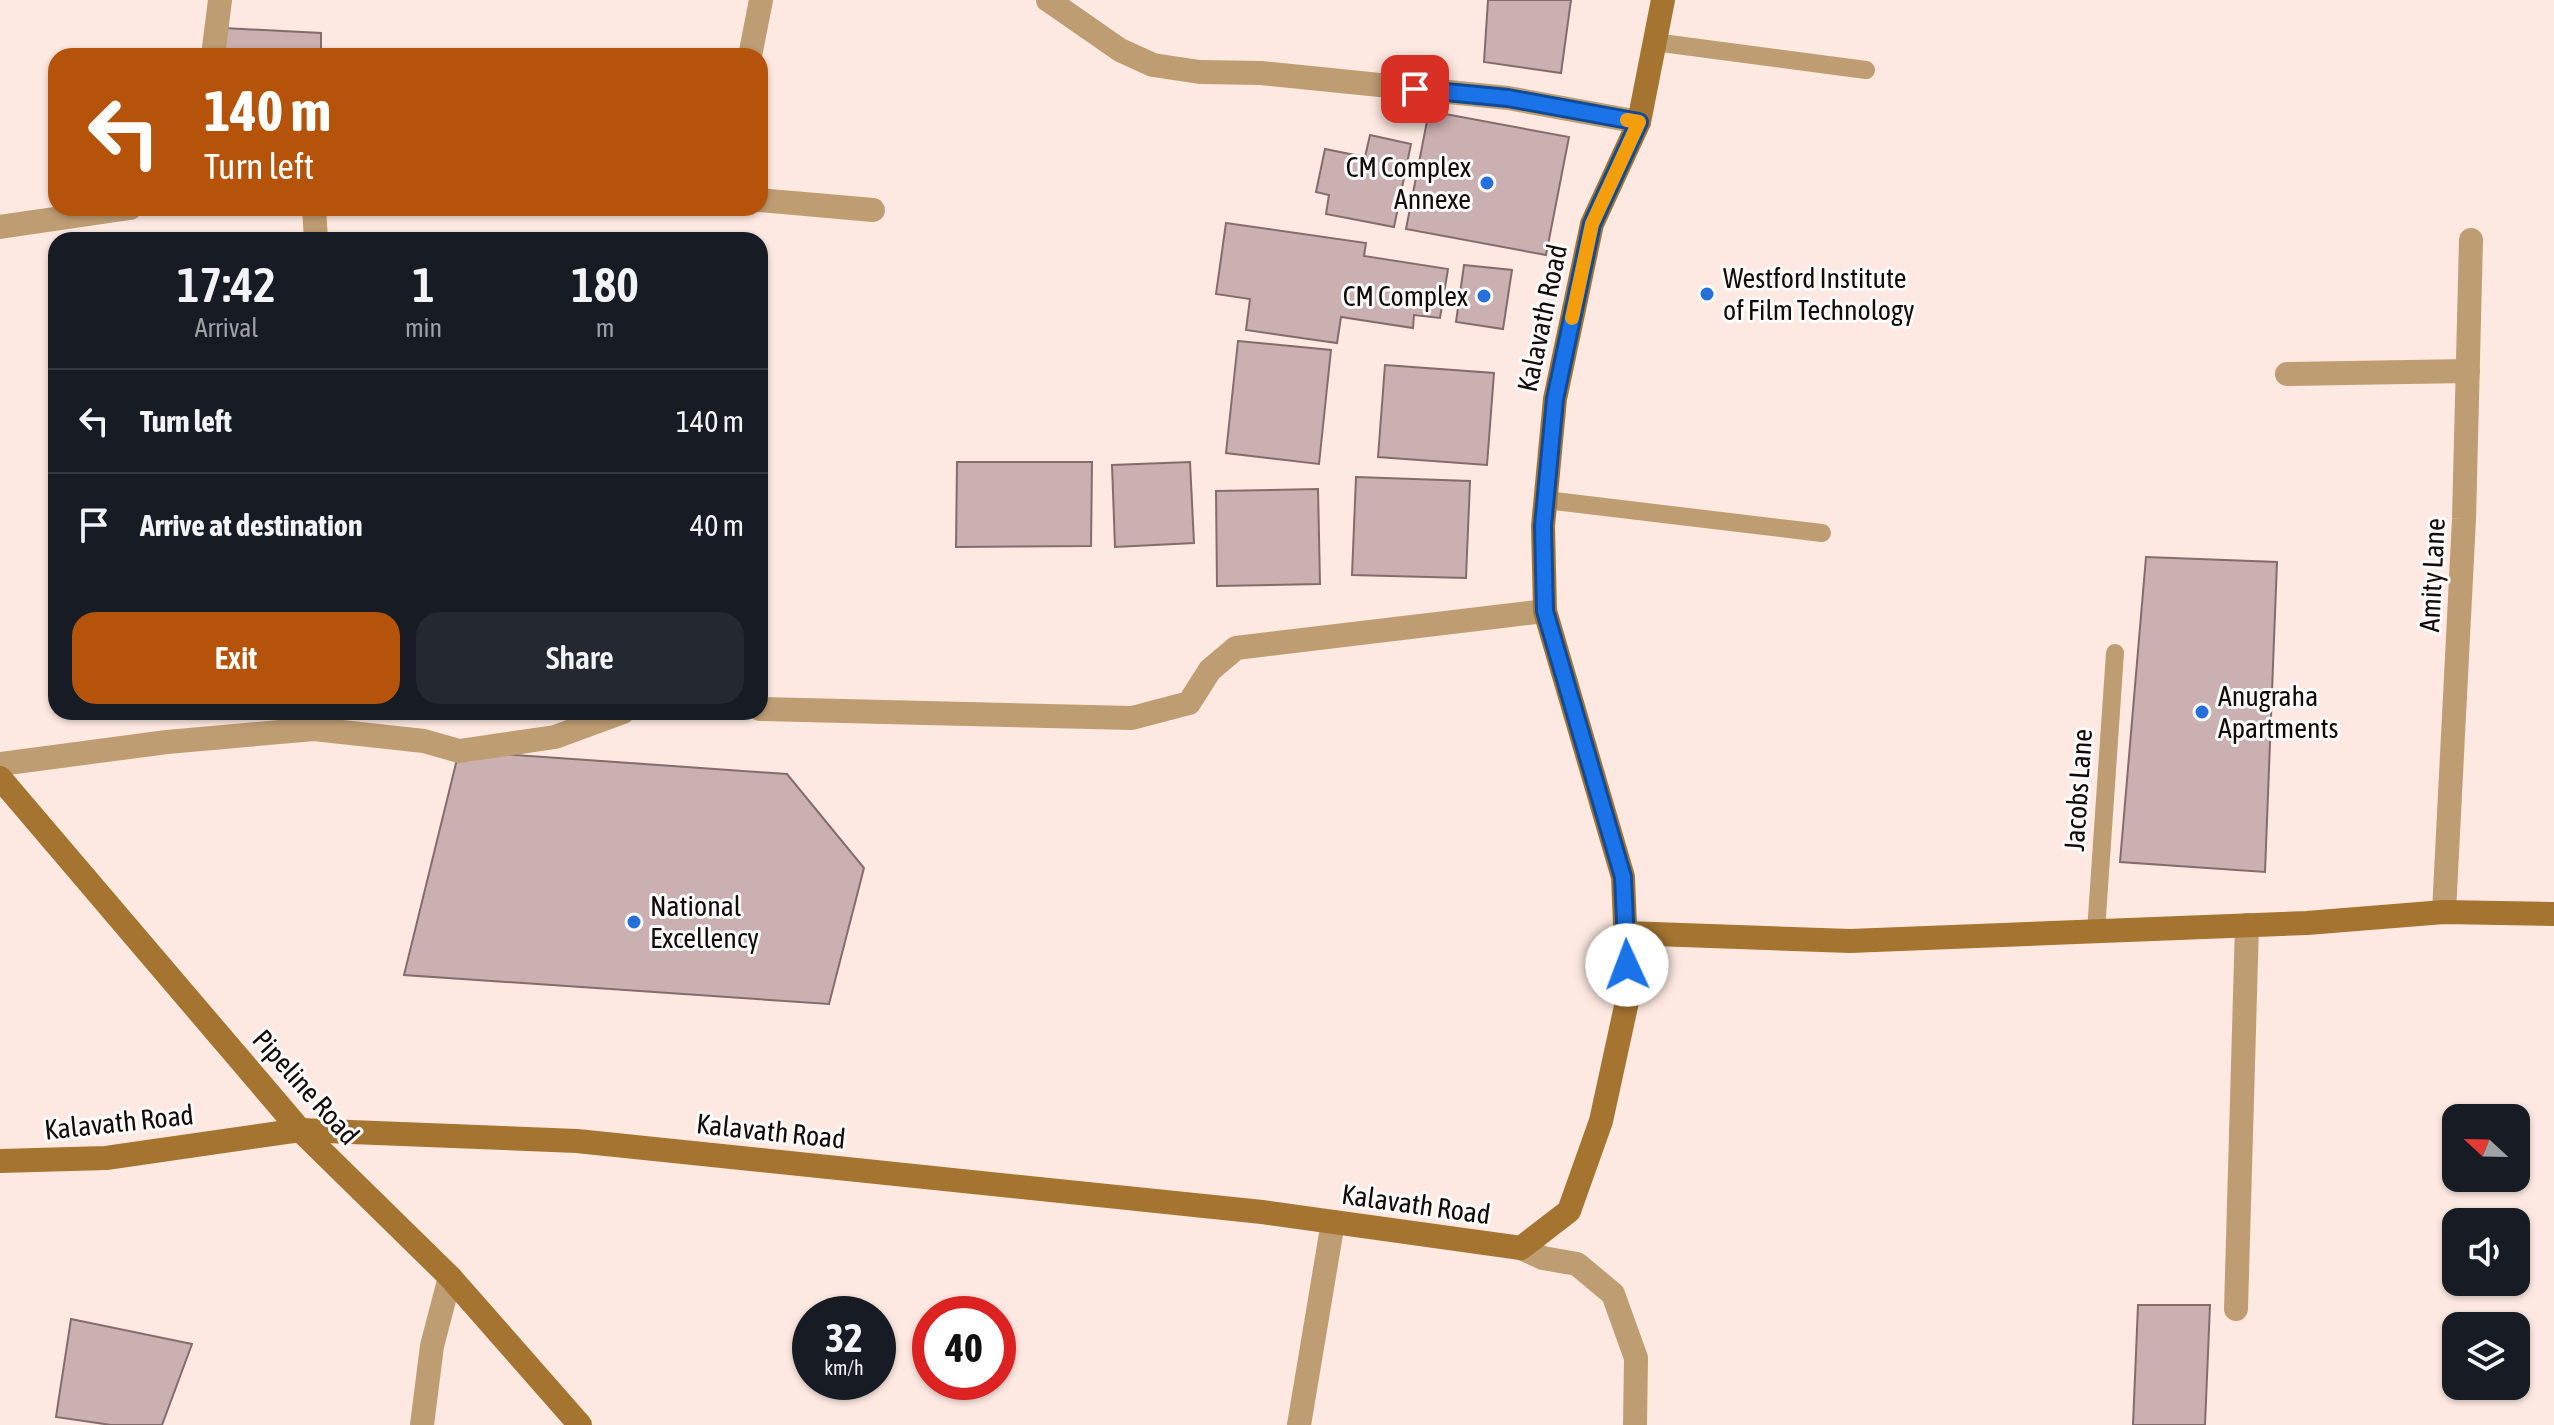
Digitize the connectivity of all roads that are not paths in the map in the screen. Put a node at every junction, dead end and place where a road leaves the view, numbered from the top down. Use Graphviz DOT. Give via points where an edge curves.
graph roads {
  1 [pos="220,0"];
  2 [pos="761,0"];
  3 [pos="1048,0"];
  4 [pos="1663,0"];
  5 [pos="1654,42"];
  6 [pos="214,48"];
  7 [pos="752,48"];
  8 [pos="1866,70"];
  9 [pos="1639,122"];
  10 [pos="768,201"];
  11 [pos="873,210"];
  12 [pos="75,216"];
  13 [pos="0,227"];
  14 [pos="2471,240"];
  15 [pos="2468,371"];
  16 [pos="2287,374"];
  17 [pos="1546,500"];
  18 [pos="1822,533"];
  19 [pos="1545,611"];
  20 [pos="2115,653"];
  21 [pos="768,709"];
  22 [pos="601,720"];
  23 [pos="0,764"];
  24 [pos="0,778"];
  25 [pos="2444,912"];
  26 [pos="2554,914"];
  27 [pos="2247,925"];
  28 [pos="2096,931"];
  29 [pos="1626,933"];
  30 [pos="300,1130"];
  31 [pos="0,1161"];
  32 [pos="1333,1222"];
  33 [pos="1521,1248"];
  34 [pos="450,1277"];
  35 [pos="2236,1309"];
  36 [pos="422,1425"];
  37 [pos="580,1425"];
  38 [pos="1299,1425"];
  39 [pos="1635,1425"];
  1 -- 6 [label="street"];
  2 -- 7 [label="street"];
  3 -- 9 [label="street" via="1120,50 1153,65 1508,98"];
  4 -- 5 [label="street, Kalavath Road"];
  5 -- 8 [label="lane"];
  5 -- 9 [label="street, Kalavath Road"];
  9 -- 17 [label="street, Kalavath Road" via="1592,224 1555,399"];
  10 -- 11 [label="street"];
  12 -- 13 [label="street"];
  14 -- 15 [label="street, Amity Lane"];
  15 -- 16 [label="street"];
  15 -- 25 [label="street, Amity Lane"];
  17 -- 18 [label="lane"];
  17 -- 19 [label="street, Kalavath Road"];
  19 -- 21 [label="street" via="1236,648 1210,670 1189,703 1132,718"];
  19 -- 29 [label="street, Kalavath Road" via="1623,877"];
  20 -- 28 [label="lane, Jacobs Lane"];
  22 -- 23 [label="street" via="555,737 459,751 424,741 314,729"];
  24 -- 30 [label="street, Pipeline Road"];
  25 -- 26 [label="street"];
  25 -- 27 [label="street"];
  27 -- 28 [label="street"];
  27 -- 35 [label="street"];
  28 -- 29 [label="street" via="1850,941"];
  29 -- 33 [label="street, Kalavath Road" via="1628,997 1601,1121 1569,1211"];
  30 -- 31 [label="street, Kalavath Road" via="106,1158"];
  30 -- 32 [label="street, Kalavath Road" via="577,1141"];
  30 -- 34 [label="street, Pipeline Road"];
  32 -- 33 [label="street, Kalavath Road"];
  32 -- 38 [label="street"];
  33 -- 39 [label="street" via="1577,1264 1613,1294 1636,1358"];
  34 -- 36 [label="street" via="432,1346"];
  34 -- 37 [label="street, Pipeline Road"];
}
